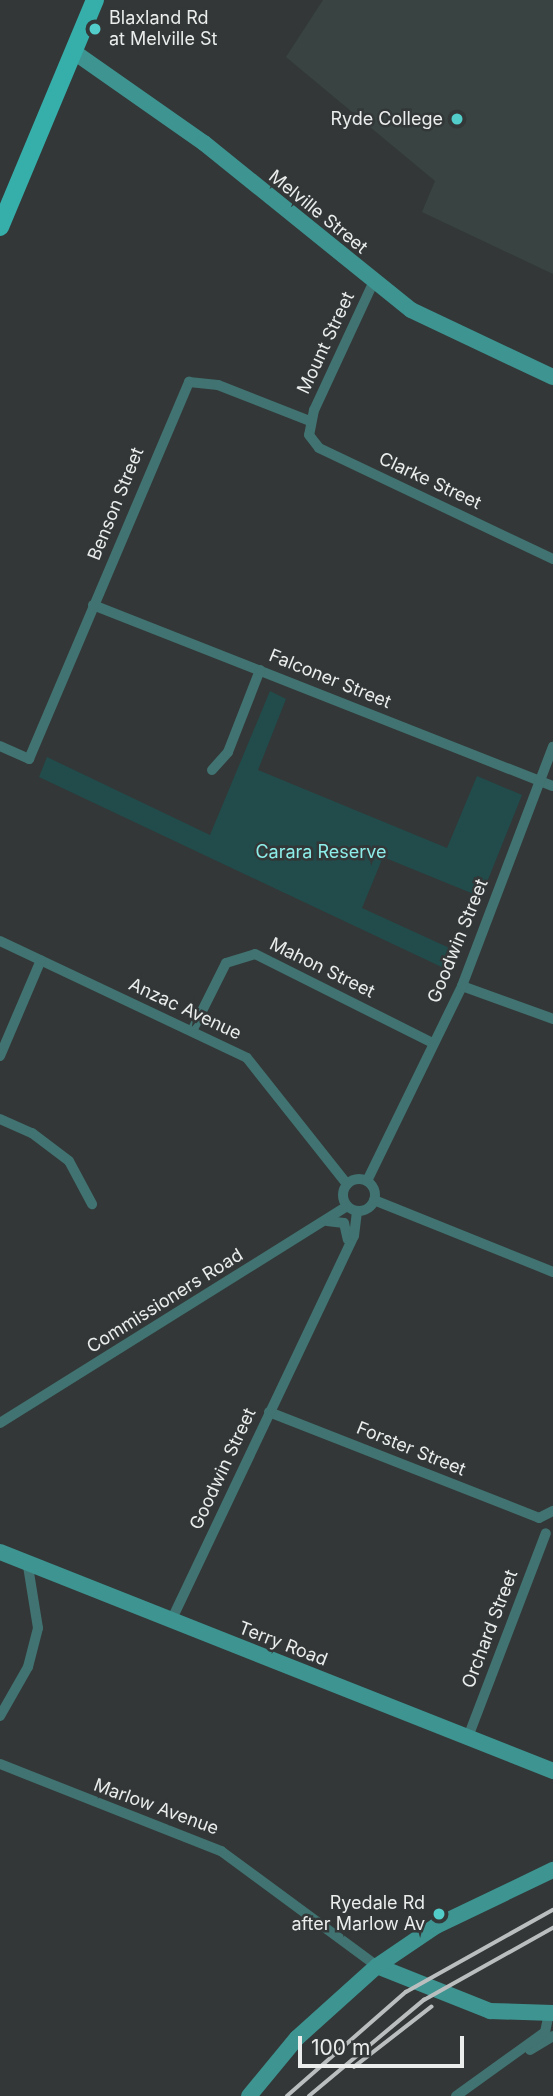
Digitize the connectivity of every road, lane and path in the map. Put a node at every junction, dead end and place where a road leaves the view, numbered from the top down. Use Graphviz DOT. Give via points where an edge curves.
graph roads {
  1 [pos="95,0"];
  2 [pos="74,52"];
  3 [pos="0,227"];
  4 [pos="374,281"];
  5 [pos="553,377"];
  6 [pos="310,421"];
  7 [pos="553,559"];
  8 [pos="93,605"];
  9 [pos="260,670"];
  10 [pos="0,746"];
  11 [pos="553,747"];
  12 [pos="212,770"];
  13 [pos="540,781"];
  14 [pos="553,786"];
  15 [pos="0,941"];
  16 [pos="41,960"];
  17 [pos="462,986"];
  18 [pos="553,1019"];
  19 [pos="192,1031"];
  20 [pos="433,1043"];
  21 [pos="0,1056"];
  22 [pos="0,1119"];
  23 [pos="367,1181"];
  24 [pos="347,1184"];
  25 [pos="374,1200"];
  26 [pos="92,1204"];
  27 [pos="352,1209"];
  28 [pos="326,1221"];
  29 [pos="342,1256"];
  30 [pos="553,1272"];
  31 [pos="269,1412"];
  32 [pos="0,1423"];
  33 [pos="553,1511"];
  34 [pos="539,1518"];
  35 [pos="550,1533"];
  36 [pos="0,1552"];
  37 [pos="28,1566"];
  38 [pos="171,1621"];
  39 [pos="0,1716"];
  40 [pos="467,1737"];
  41 [pos="0,1764"];
  42 [pos="553,1771"];
  43 [pos="553,1870"];
  44 [pos="406,1946"];
  45 [pos="377,1966"];
  46 [pos="407,1979"];
  47 [pos="551,2013"];
  48 [pos="553,2036"];
  49 [pos="518,2056"];
  50 [pos="249,2096"];
  51 [pos="456,2096"];
  1 -- 2 [label="main road"];
  2 -- 3 [label="main road"];
  2 -- 4 [label="street, Melville Street" via="204,144"];
  4 -- 5 [label="street, Melville Street" via="411,310"];
  4 -- 6 [label="street, Mount Street"];
  6 -- 7 [label="street, Clarke Street" via="309,435 319,448"];
  6 -- 8 [label="street, Benson Street" via="218,385 189,382"];
  8 -- 9 [label="street, Falconer Street"];
  8 -- 10 [label="street, Benson Street" via="29,759"];
  9 -- 12 [label="street" via="228,752"];
  9 -- 13 [label="street, Falconer Street"];
  11 -- 13 [label="street, Goodwin Street"];
  13 -- 14 [label="street, Falconer Street"];
  13 -- 17 [label="street, Goodwin Street"];
  15 -- 16 [label="street, Anzac Avenue"];
  16 -- 19 [label="street, Anzac Avenue"];
  16 -- 21 [label="street"];
  17 -- 18 [label="street"];
  17 -- 20 [label="street, Goodwin Street"];
  19 -- 20 [label="street, Mahon Street" via="226,962 255,954"];
  19 -- 24 [label="street, Anzac Avenue" via="247,1058"];
  20 -- 23 [label="street, Goodwin Street"];
  22 -- 26 [label="street" via="32,1133 69,1161"];
  23 -- 24 [label="street"];
  23 -- 25 [label="street"];
  24 -- 27 [label="street, Goodwin Street"];
  25 -- 27 [label="street, Commissioners Road"];
  25 -- 30 [label="street"];
  27 -- 28 [label="street, Commissioners Road"];
  27 -- 29 [label="street, Goodwin Street" via="354,1236"];
  28 -- 29 [label="street, Goodwin Street" via="339,1220 348,1229"];
  28 -- 32 [label="street, Commissioners Road"];
  29 -- 31 [label="street, Goodwin Street"];
  31 -- 34 [label="street, Forster Street"];
  31 -- 38 [label="street, Goodwin Street"];
  33 -- 34 [label="street"];
  34 -- 35 [label="street"];
  35 -- 40 [label="street, Orchard Street"];
  36 -- 37 [label="street, Terry Road"];
  37 -- 38 [label="street, Terry Road"];
  37 -- 39 [label="street" via="38,1628 28,1667"];
  38 -- 40 [label="street, Terry Road"];
  40 -- 42 [label="street, Terry Road"];
  41 -- 45 [label="street, Marlow Avenue" via="221,1851"];
  43 -- 44 [label="street"];
  44 -- 45 [label="street"];
  44 -- 46 [label="street"];
  45 -- 46 [label="street, Marlow Avenue"];
  45 -- 50 [label="street" via="297,2038"];
  46 -- 47 [label="street, Marlow Avenue" via="475,2006 509,2014"];
  47 -- 49 [label="street" via="545,2032"];
  48 -- 49 [label="street"];
  49 -- 51 [label="street"];
}
